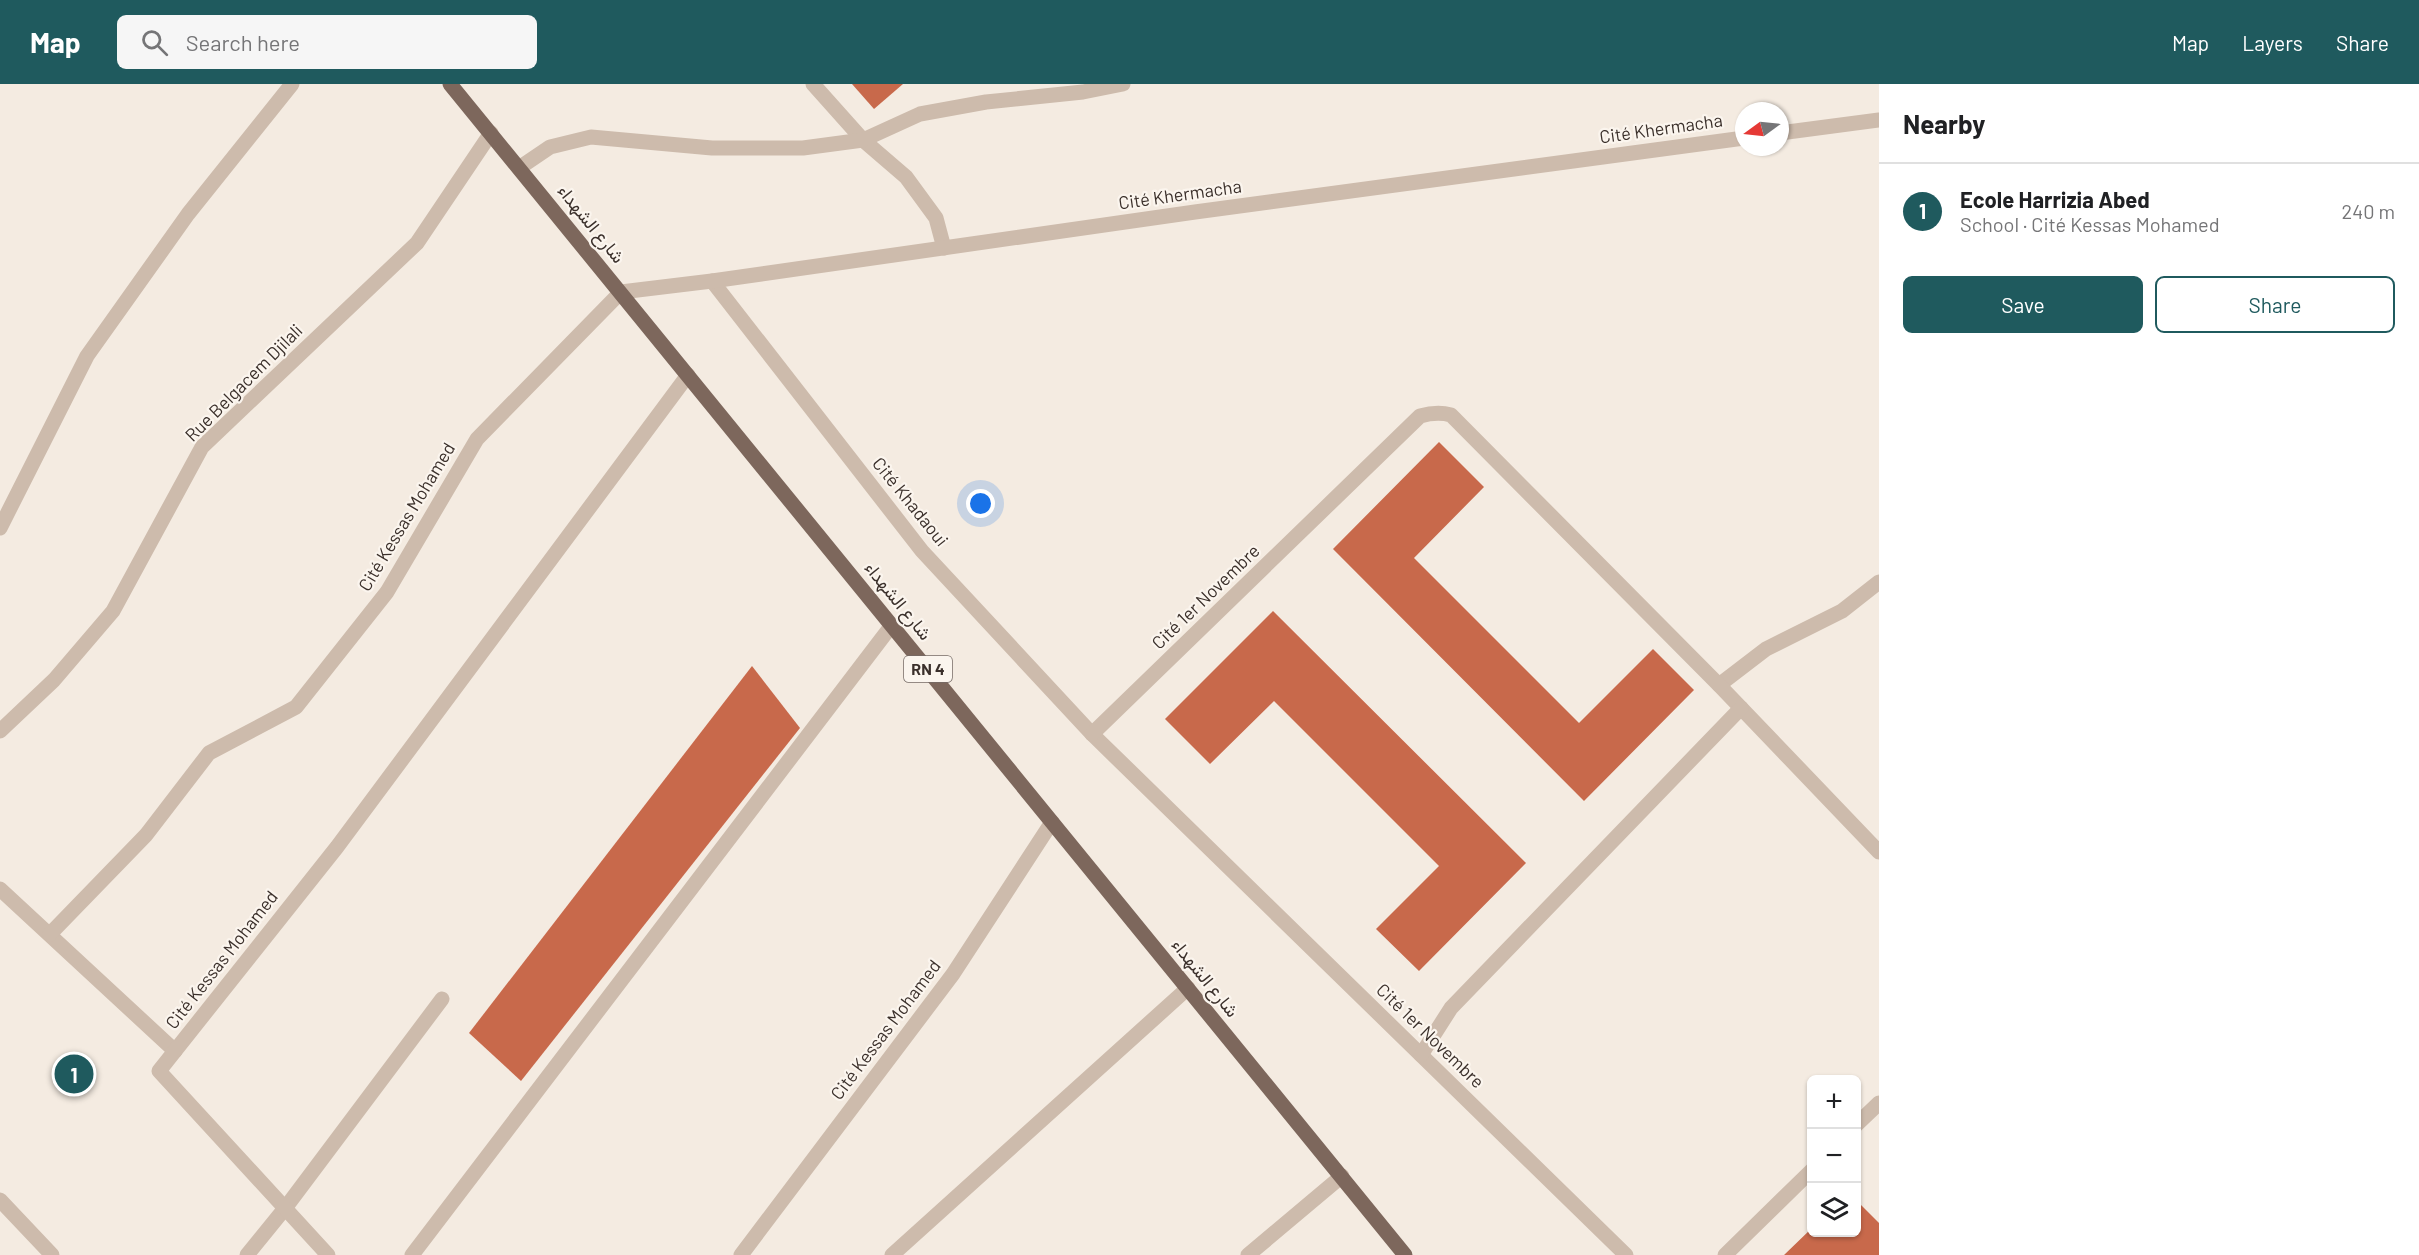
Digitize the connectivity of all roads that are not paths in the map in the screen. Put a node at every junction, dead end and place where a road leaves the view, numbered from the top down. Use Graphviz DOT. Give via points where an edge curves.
graph roads {
  1 [pos="292,84"];
  2 [pos="450,84"];
  3 [pos="813,84"];
  4 [pos="1123,84"];
  5 [pos="1879,120"];
  6 [pos="1789,132"];
  7 [pos="491,133"];
  8 [pos="1735,139"];
  9 [pos="863,140"];
  10 [pos="519,168"];
  11 [pos="944,248"];
  12 [pos="712,281"];
  13 [pos="621,292"];
  14 [pos="688,375"];
  15 [pos="0,528"];
  16 [pos="1879,582"];
  17 [pos="892,625"];
  18 [pos="1719,685"];
  19 [pos="1741,708"];
  20 [pos="0,730"];
  21 [pos="1092,734"];
  22 [pos="1052,822"];
  23 [pos="1879,852"];
  24 [pos="0,889"];
  25 [pos="50,934"];
  26 [pos="1188,988"];
  27 [pos="442,999"];
  28 [pos="175,1051"];
  29 [pos="1421,1055"];
  30 [pos="1879,1103"];
  31 [pos="1861,1121"];
  32 [pos="1807,1175"];
  33 [pos="1342,1176"];
  34 [pos="2,1206"];
  35 [pos="286,1207"];
  36 [pos="52,1255"];
  37 [pos="247,1255"];
  38 [pos="328,1255"];
  39 [pos="412,1255"];
  40 [pos="741,1255"];
  41 [pos="892,1255"];
  42 [pos="1248,1255"];
  43 [pos="1406,1255"];
  44 [pos="1626,1255"];
  45 [pos="1725,1255"];
  1 -- 15 [label="street" via="188,214 87,357"];
  2 -- 7 [label="main road, شارع الشهداء / RN 4"];
  3 -- 9 [label="street"];
  4 -- 9 [label="street" via="920,114"];
  5 -- 6 [label="street"];
  7 -- 10 [label="main road, شارع الشهداء / RN 4"];
  7 -- 20 [label="street, Rue Belgacem Djilali" via="417,243 202,447 113,611 54,680"];
  8 -- 11 [label="street, Cité Khermacha"];
  9 -- 10 [label="street" via="803,148 712,148 591,137 550,147"];
  9 -- 11 [label="street" via="906,177 936,218"];
  10 -- 13 [label="main road, شارع الشهداء / RN 4"];
  11 -- 12 [label="street, Cité Khermacha"];
  12 -- 13 [label="street, Cité Khermacha"];
  12 -- 21 [label="street, Cité Khadaoui" via="922,551"];
  13 -- 14 [label="main road, شارع الشهداء / RN 4"];
  13 -- 25 [label="street, Cité Kessas Mohamed" via="477,439 387,592 296,707 209,753 146,835"];
  14 -- 17 [label="main road, شارع الشهداء / RN 4"];
  14 -- 28 [label="street, Cité Kessas Mohamed" via="338,847"];
  16 -- 18 [label="street" via="1842,611 1766,649"];
  17 -- 22 [label="main road, شارع الشهداء / RN 4"];
  17 -- 39 [label="street"];
  18 -- 19 [label="street, Cité 1er Novembre"];
  18 -- 21 [label="street, Cité 1er Novembre" via="1451,415 1436,412 1420,416"];
  19 -- 23 [label="street, Cité 1er Novembre"];
  19 -- 29 [label="street" via="1451,1008"];
  21 -- 29 [label="street, Cité 1er Novembre"];
  22 -- 26 [label="main road, شارع الشهداء / RN 4"];
  22 -- 40 [label="street, Cité Kessas Mohamed" via="953,974"];
  24 -- 25 [label="street, Cité Kessas Mohamed"];
  25 -- 28 [label="street, Cité Kessas Mohamed"];
  26 -- 33 [label="main road, شارع الشهداء / RN 4"];
  26 -- 41 [label="street"];
  27 -- 35 [label="street"];
  28 -- 35 [label="street, Cité Kessas Mohamed" via="159,1071"];
  29 -- 44 [label="street, Cité 1er Novembre"];
  30 -- 31 [label="street"];
  32 -- 45 [label="street"];
  33 -- 42 [label="street"];
  33 -- 43 [label="main road, شارع الشهداء / RN 4"];
  34 -- 36 [label="street"];
  35 -- 37 [label="street"];
  35 -- 38 [label="street, Cité Kessas Mohamed"];
}
